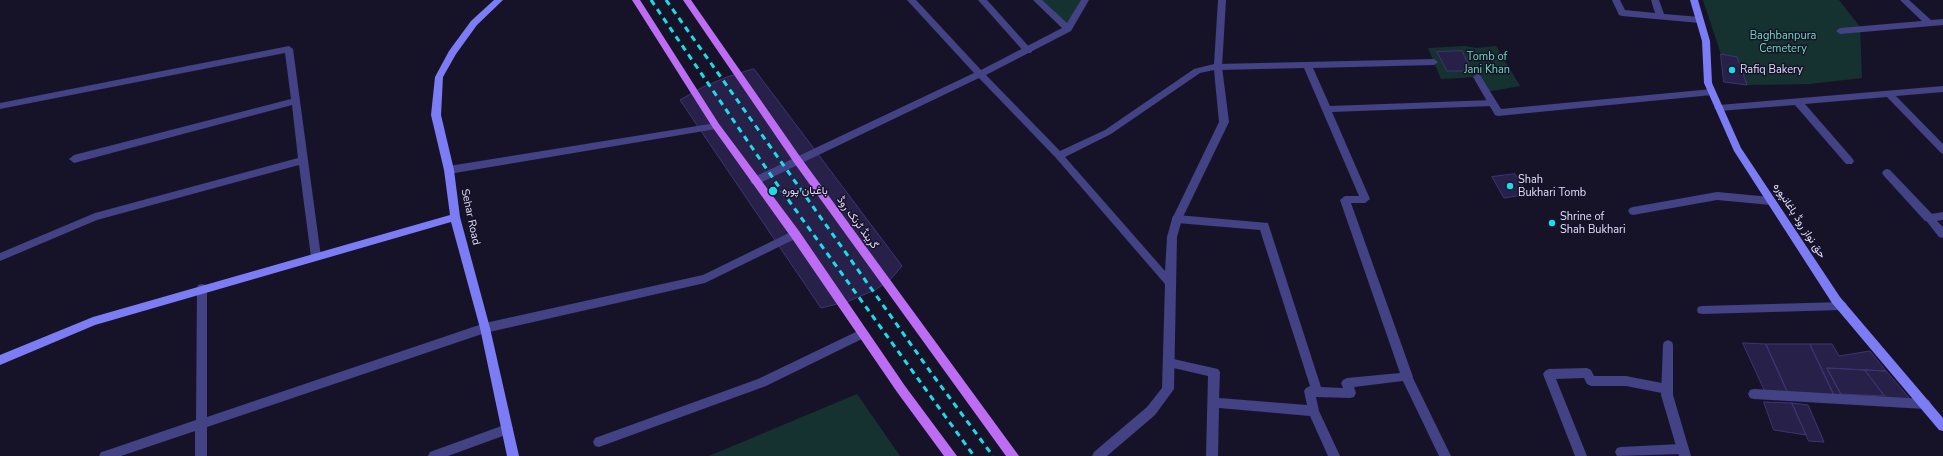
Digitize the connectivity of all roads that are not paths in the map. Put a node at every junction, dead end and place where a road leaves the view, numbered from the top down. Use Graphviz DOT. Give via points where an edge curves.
graph roads {
  1 [pos="499,0"];
  2 [pos="636,0"];
  3 [pos="687,0"];
  4 [pos="911,0"];
  5 [pos="982,0"];
  6 [pos="1037,0"];
  7 [pos="1085,0"];
  8 [pos="1222,0"];
  9 [pos="1616,0"];
  10 [pos="1655,0"];
  11 [pos="1694,0"];
  12 [pos="1904,0"];
  13 [pos="1660,16"];
  14 [pos="1700,20"];
  15 [pos="1943,22"];
  16 [pos="1929,23"];
  17 [pos="1068,29"];
  18 [pos="1840,31"];
  19 [pos="1028,51"];
  20 [pos="1434,62"];
  21 [pos="1308,66"];
  22 [pos="1218,68"];
  23 [pos="980,74"];
  24 [pos="1477,77"];
  25 [pos="1943,89"];
  26 [pos="1712,92"];
  27 [pos="1889,94"];
  28 [pos="296,101"];
  29 [pos="1798,102"];
  30 [pos="1492,103"];
  31 [pos="0,106"];
  32 [pos="1719,108"];
  33 [pos="1326,109"];
  34 [pos="716,126"];
  35 [pos="1943,150"];
  36 [pos="1059,156"];
  37 [pos="74,159"];
  38 [pos="304,160"];
  39 [pos="798,161"];
  40 [pos="1849,161"];
  41 [pos="449,170"];
  42 [pos="1887,173"];
  43 [pos="755,181"];
  44 [pos="1771,200"];
  45 [pos="1633,211"];
  46 [pos="1943,216"];
  47 [pos="456,217"];
  48 [pos="1929,218"];
  49 [pos="1177,219"];
  50 [pos="795,234"];
  51 [pos="1943,234"];
  52 [pos="0,257"];
  53 [pos="316,257"];
  54 [pos="1170,283"];
  55 [pos="202,288"];
  56 [pos="1842,306"];
  57 [pos="1702,310"];
  58 [pos="485,328"];
  59 [pos="862,334"];
  60 [pos="1668,346"];
  61 [pos="0,360"];
  62 [pos="1169,363"];
  63 [pos="1407,377"];
  64 [pos="1667,389"];
  65 [pos="1317,392"];
  66 [pos="1754,394"];
  67 [pos="1213,403"];
  68 [pos="1925,404"];
  69 [pos="1313,411"];
  70 [pos="202,425"];
  71 [pos="1943,426"];
  72 [pos="507,429"];
  73 [pos="599,442"];
  74 [pos="1683,452"];
  75 [pos="105,456"];
  76 [pos="201,456"];
  77 [pos="434,456"];
  78 [pos="513,456"];
  79 [pos="951,456"];
  80 [pos="1013,456"];
  81 [pos="1098,456"];
  82 [pos="1212,456"];
  83 [pos="1334,456"];
  84 [pos="1445,456"];
  85 [pos="1581,456"];
  86 [pos="1623,456"];
  1 -- 41 [label="street, Sehar Road" via="474,23 452,52 439,77 436,115"];
  2 -- 34 [label="main road"];
  3 -- 39 [label="main road, گرینڈ ٹرنک روڈ"];
  4 -- 23 [label="street"];
  5 -- 19 [label="street"];
  6 -- 17 [label="street"];
  7 -- 17 [label="street"];
  8 -- 22 [label="street"];
  9 -- 13 [label="street" via="1622,13"];
  10 -- 13 [label="street"];
  11 -- 14 [label="street, حق نواز روڈ باغانپورہ"];
  12 -- 16 [label="street"];
  13 -- 14 [label="street"];
  14 -- 26 [label="street, حق نواز روڈ باغانپورہ" via="1706,41 1708,83"];
  15 -- 16 [label="street"];
  16 -- 18 [label="street"];
  17 -- 19 [label="street"];
  19 -- 23 [label="street"];
  20 -- 21 [label="street"];
  21 -- 22 [label="street"];
  21 -- 33 [label="street"];
  22 -- 36 [label="street" via="1197,71 1108,132"];
  22 -- 49 [label="street" via="1224,122"];
  23 -- 36 [label="street"];
  23 -- 39 [label="street"];
  24 -- 30 [label="street"];
  25 -- 27 [label="street"];
  26 -- 30 [label="street" via="1498,113"];
  26 -- 32 [label="street, حق نواز روڈ باغانپورہ"];
  27 -- 29 [label="street"];
  27 -- 35 [label="street"];
  28 -- 31 [label="street" via="289,49"];
  28 -- 37 [label="street"];
  28 -- 38 [label="street"];
  29 -- 32 [label="street"];
  29 -- 40 [label="street"];
  30 -- 33 [label="street"];
  32 -- 44 [label="street, حق نواز روڈ باغانپورہ" via="1737,149"];
  33 -- 63 [label="street" via="1365,199 1345,200"];
  34 -- 41 [label="street"];
  34 -- 43 [label="main road"];
  36 -- 54 [label="street"];
  38 -- 52 [label="street" via="95,217"];
  38 -- 53 [label="street"];
  39 -- 43 [label="street"];
  39 -- 80 [label="main road, گرینڈ ٹرنک روڈ"];
  41 -- 47 [label="street, Sehar Road"];
  42 -- 48 [label="street"];
  43 -- 50 [label="main road"];
  44 -- 45 [label="street" via="1717,196"];
  44 -- 56 [label="street, حق نواز روڈ باغانپورہ"];
  46 -- 48 [label="street"];
  47 -- 53 [label="street"];
  47 -- 58 [label="street, Sehar Road"];
  48 -- 51 [label="street"];
  49 -- 54 [label="street" via="1172,237"];
  49 -- 65 [label="street" via="1264,226"];
  50 -- 58 [label="street" via="705,279"];
  50 -- 59 [label="main road"];
  53 -- 55 [label="street"];
  54 -- 62 [label="street"];
  55 -- 61 [label="street" via="93,321"];
  55 -- 70 [label="street"];
  56 -- 57 [label="street"];
  56 -- 68 [label="street, حق نواز روڈ باغانپورہ"];
  58 -- 70 [label="street"];
  58 -- 72 [label="street, Sehar Road"];
  59 -- 73 [label="street" via="762,383"];
  59 -- 79 [label="main road"];
  60 -- 64 [label="street"];
  62 -- 67 [label="street" via="1214,372"];
  62 -- 81 [label="street" via="1168,389 1151,411"];
  63 -- 65 [label="street" via="1347,383 1350,393"];
  63 -- 84 [label="street"];
  64 -- 74 [label="street"];
  64 -- 85 [label="street" via="1626,381 1591,381 1587,373 1549,374"];
  65 -- 69 [label="street" via="1310,391"];
  66 -- 68 [label="street"];
  67 -- 69 [label="street"];
  67 -- 82 [label="street"];
  68 -- 71 [label="street, حق نواز روڈ باغانپورہ"];
  69 -- 83 [label="street"];
  70 -- 75 [label="street"];
  70 -- 76 [label="street"];
  72 -- 77 [label="street"];
  72 -- 78 [label="street, Sehar Road"];
  74 -- 86 [label="street" via="1621,452"];
}
